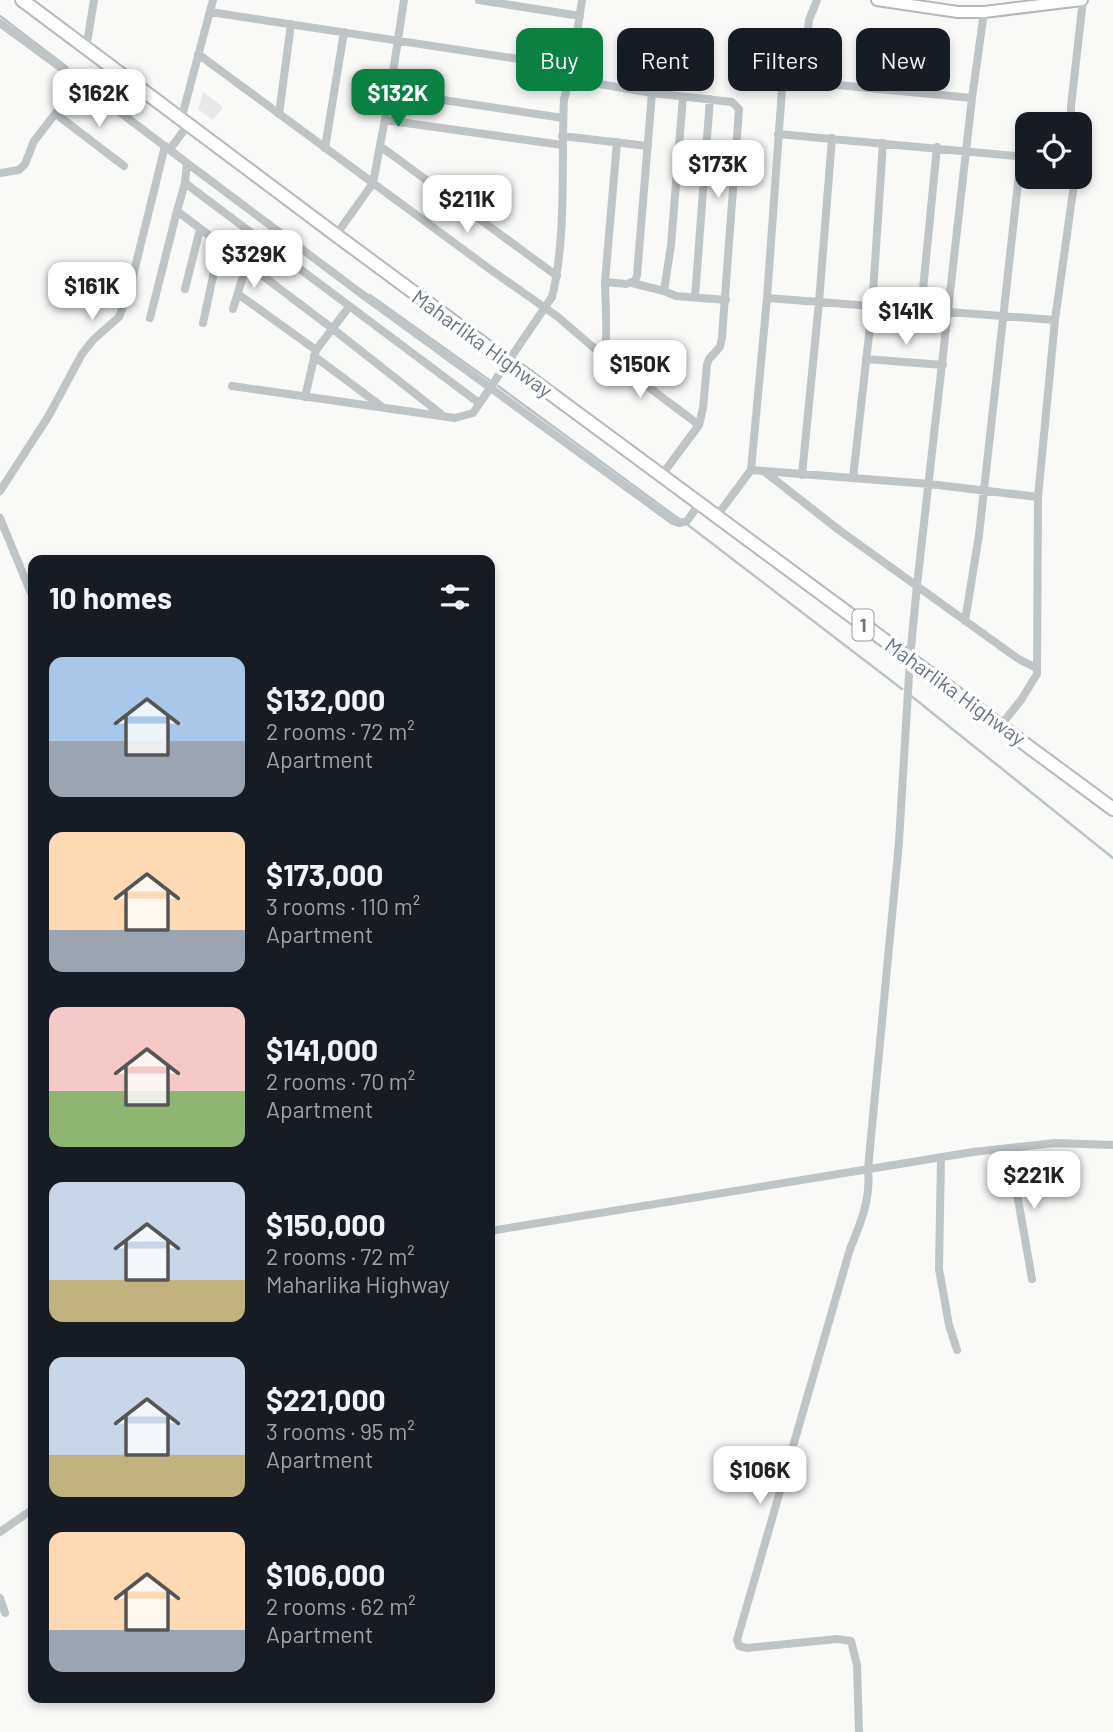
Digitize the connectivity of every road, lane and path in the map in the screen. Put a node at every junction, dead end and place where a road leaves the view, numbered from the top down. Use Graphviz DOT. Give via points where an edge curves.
graph roads {
  1 [pos="22,0"];
  2 [pos="94,0"];
  3 [pos="213,0"];
  4 [pos="404,0"];
  5 [pos="479,0"];
  6 [pos="582,0"];
  7 [pos="817,0"];
  8 [pos="877,0"];
  9 [pos="1083,0"];
  10 [pos="931,4"];
  11 [pos="210,12"];
  12 [pos="984,12"];
  13 [pos="580,16"];
  14 [pos="0,23"];
  15 [pos="291,24"];
  16 [pos="578,28"];
  17 [pos="808,28"];
  18 [pos="344,32"];
  19 [pos="398,42"];
  20 [pos="86,49"];
  21 [pos="198,54"];
  22 [pos="516,59"];
  23 [pos="79,82"];
  24 [pos="603,85"];
  25 [pos="842,85"];
  26 [pos="566,91"];
  27 [pos="782,91"];
  28 [pos="390,92"];
  29 [pos="652,93"];
  30 [pos="683,97"];
  31 [pos="972,98"];
  32 [pos="710,99"];
  33 [pos="1071,112"];
  34 [pos="56,114"];
  35 [pos="279,114"];
  36 [pos="563,118"];
  37 [pos="385,120"];
  38 [pos="185,123"];
  39 [pos="778,134"];
  40 [pos="832,138"];
  41 [pos="562,141"];
  42 [pos="617,142"];
  43 [pos="883,143"];
  44 [pos="380,146"];
  45 [pos="648,146"];
  46 [pos="168,148"];
  47 [pos="325,148"];
  48 [pos="937,148"];
  49 [pos="966,151"];
  50 [pos="1015,156"];
  51 [pos="187,163"];
  52 [pos="124,166"];
  53 [pos="0,173"];
  54 [pos="185,183"];
  55 [pos="373,183"];
  56 [pos="1020,189"];
  57 [pos="1073,189"];
  58 [pos="177,211"];
  59 [pos="200,229"];
  60 [pos="336,235"];
  61 [pos="261,240"];
  62 [pos="220,244"];
  63 [pos="247,263"];
  64 [pos="557,276"];
  65 [pos="605,282"];
  66 [pos="632,283"];
  67 [pos="185,289"];
  68 [pos="664,291"];
  69 [pos="238,293"];
  70 [pos="695,297"];
  71 [pos="767,298"];
  72 [pos="726,300"];
  73 [pos="820,302"];
  74 [pos="349,307"];
  75 [pos="872,308"];
  76 [pos="233,309"];
  77 [pos="546,309"];
  78 [pos="921,310"];
  79 [pos="949,312"];
  80 [pos="1003,317"];
  81 [pos="150,318"];
  82 [pos="1055,320"];
  83 [pos="202,323"];
  84 [pos="333,329"];
  85 [pos="599,350"];
  86 [pos="315,353"];
  87 [pos="866,359"];
  88 [pos="506,362"];
  89 [pos="943,365"];
  90 [pos="232,386"];
  91 [pos="491,387"];
  92 [pos="304,397"];
  93 [pos="479,403"];
  94 [pos="383,407"];
  95 [pos="443,416"];
  96 [pos="699,425"];
  97 [pos="751,470"];
  98 [pos="765,472"];
  99 [pos="802,475"];
  100 [pos="661,476"];
  101 [pos="853,478"];
  102 [pos="929,484"];
  103 [pos="984,490"];
  104 [pos="0,491"];
  105 [pos="1038,497"];
  106 [pos="699,504"];
  107 [pos="716,517"];
  108 [pos="0,518"];
  109 [pos="917,584"];
  110 [pos="28,586"];
  111 [pos="965,621"];
  112 [pos="910,658"];
  113 [pos="1036,668"];
  114 [pos="1000,725"];
  115 [pos="1113,809"];
  116 [pos="1113,1145"];
  117 [pos="1009,1148"];
  118 [pos="941,1157"];
  119 [pos="868,1169"];
  120 [pos="495,1230"];
  121 [pos="1032,1279"];
  122 [pos="957,1350"];
  123 [pos="28,1512"];
  124 [pos="0,1532"];
  125 [pos="0,1598"];
  126 [pos="5,1613"];
  127 [pos="859,1732"];
  1 -- 20 [label="highway, Maharlika Highway / 1"];
  2 -- 20 [label="street"];
  3 -- 11 [label="street"];
  4 -- 19 [label="street"];
  5 -- 13 [label="street"];
  6 -- 13 [label="street"];
  7 -- 17 [label="street"];
  8 -- 10 [label="main road"];
  9 -- 12 [label="main road"];
  9 -- 33 [label="street"];
  10 -- 12 [label="main road"];
  11 -- 15 [label="street"];
  11 -- 21 [label="street"];
  12 -- 31 [label="street"];
  13 -- 16 [label="street"];
  14 -- 23 [label="street"];
  15 -- 18 [label="street"];
  15 -- 35 [label="street"];
  18 -- 19 [label="street"];
  18 -- 47 [label="street"];
  19 -- 22 [label="street"];
  19 -- 28 [label="street"];
  20 -- 38 [label="highway, Maharlika Highway / 1"];
  21 -- 35 [label="street"];
  21 -- 38 [label="street"];
  23 -- 34 [label="street"];
  23 -- 46 [label="street"];
  24 -- 29 [label="street"];
  25 -- 31 [label="street"];
  26 -- 36 [label="street"];
  27 -- 39 [label="street"];
  28 -- 36 [label="street"];
  28 -- 37 [label="street"];
  29 -- 30 [label="street"];
  29 -- 45 [label="street"];
  30 -- 32 [label="street"];
  30 -- 68 [label="street"];
  31 -- 49 [label="street"];
  32 -- 70 [label="street"];
  32 -- 72 [label="street" via="732,102 739,109"];
  34 -- 52 [label="street"];
  34 -- 53 [label="street" via="34,141 22,167"];
  35 -- 47 [label="street"];
  36 -- 41 [label="street"];
  37 -- 41 [label="street"];
  37 -- 44 [label="street"];
  38 -- 46 [label="street"];
  38 -- 60 [label="highway, Maharlika Highway / 1"];
  39 -- 40 [label="street"];
  39 -- 71 [label="street"];
  40 -- 43 [label="street"];
  40 -- 73 [label="street"];
  41 -- 42 [label="street"];
  41 -- 64 [label="street"];
  42 -- 45 [label="street"];
  42 -- 65 [label="street"];
  43 -- 48 [label="street"];
  43 -- 75 [label="street"];
  44 -- 55 [label="street"];
  44 -- 64 [label="street"];
  45 -- 66 [label="street" via="637,279"];
  46 -- 51 [label="street"];
  46 -- 104 [label="street" via="119,317 82,354"];
  47 -- 55 [label="street"];
  48 -- 49 [label="street"];
  48 -- 78 [label="street"];
  49 -- 50 [label="street"];
  49 -- 79 [label="street"];
  51 -- 54 [label="street"];
  51 -- 91 [label="street"];
  54 -- 58 [label="street"];
  54 -- 61 [label="street"];
  55 -- 60 [label="street"];
  55 -- 77 [label="street"];
  56 -- 80 [label="street"];
  57 -- 82 [label="street"];
  58 -- 59 [label="street"];
  58 -- 81 [label="street"];
  59 -- 62 [label="street"];
  59 -- 67 [label="street"];
  60 -- 88 [label="highway, Maharlika Highway / 1"];
  61 -- 63 [label="street"];
  61 -- 74 [label="street"];
  62 -- 63 [label="street"];
  62 -- 83 [label="street"];
  63 -- 69 [label="street"];
  63 -- 84 [label="street"];
  64 -- 77 [label="street"];
  65 -- 66 [label="street"];
  65 -- 85 [label="street" via="607,341"];
  66 -- 68 [label="street"];
  68 -- 70 [label="street"];
  69 -- 76 [label="street"];
  69 -- 86 [label="street"];
  70 -- 72 [label="street"];
  71 -- 73 [label="street"];
  71 -- 97 [label="street"];
  72 -- 96 [label="street" via="720,347 705,370"];
  73 -- 75 [label="street"];
  73 -- 99 [label="street"];
  74 -- 84 [label="street"];
  74 -- 93 [label="street"];
  75 -- 78 [label="street"];
  75 -- 87 [label="street"];
  77 -- 85 [label="street"];
  77 -- 88 [label="street"];
  78 -- 79 [label="street"];
  79 -- 80 [label="street"];
  79 -- 89 [label="street"];
  80 -- 82 [label="street"];
  80 -- 103 [label="street"];
  82 -- 105 [label="street"];
  84 -- 86 [label="street"];
  84 -- 95 [label="street"];
  85 -- 96 [label="street"];
  86 -- 92 [label="street"];
  86 -- 94 [label="street"];
  87 -- 89 [label="street"];
  87 -- 101 [label="street"];
  88 -- 91 [label="street"];
  88 -- 100 [label="highway, Maharlika Highway / 1"];
  89 -- 102 [label="street"];
  90 -- 92 [label="street"];
  91 -- 93 [label="street"];
  91 -- 106 [label="street" via="673,521 684,523"];
  92 -- 94 [label="street"];
  93 -- 95 [label="street" via="466,416"];
  94 -- 95 [label="street"];
  96 -- 100 [label="street"];
  97 -- 98 [label="street"];
  97 -- 107 [label="street"];
  98 -- 99 [label="street"];
  98 -- 109 [label="street"];
  99 -- 101 [label="street"];
  100 -- 106 [label="highway, Maharlika Highway / 1"];
  101 -- 102 [label="street"];
  102 -- 103 [label="street"];
  102 -- 109 [label="street"];
  103 -- 105 [label="street"];
  103 -- 111 [label="street"];
  105 -- 113 [label="street"];
  106 -- 107 [label="highway, Maharlika Highway / 1"];
  107 -- 112 [label="highway, Maharlika Highway / 1"];
  108 -- 110 [label="street"];
  109 -- 111 [label="street"];
  109 -- 112 [label="street"];
  111 -- 113 [label="street"];
  112 -- 114 [label="highway, Maharlika Highway / 1"];
  112 -- 119 [label="street" via="899,842"];
  113 -- 114 [label="street" via="1033,682"];
  114 -- 115 [label="highway, Maharlika Highway / 1"];
  116 -- 117 [label="street" via="1055,1143"];
  117 -- 118 [label="street"];
  117 -- 121 [label="street"];
  118 -- 119 [label="street"];
  118 -- 122 [label="street" via="939,1269"];
  119 -- 120 [label="street"];
  119 -- 127 [label="street" via="870,1189 864,1214 737,1640 747,1648 851,1641 857,1665"];
  123 -- 124 [label="street"];
  125 -- 126 [label="street"];
}
